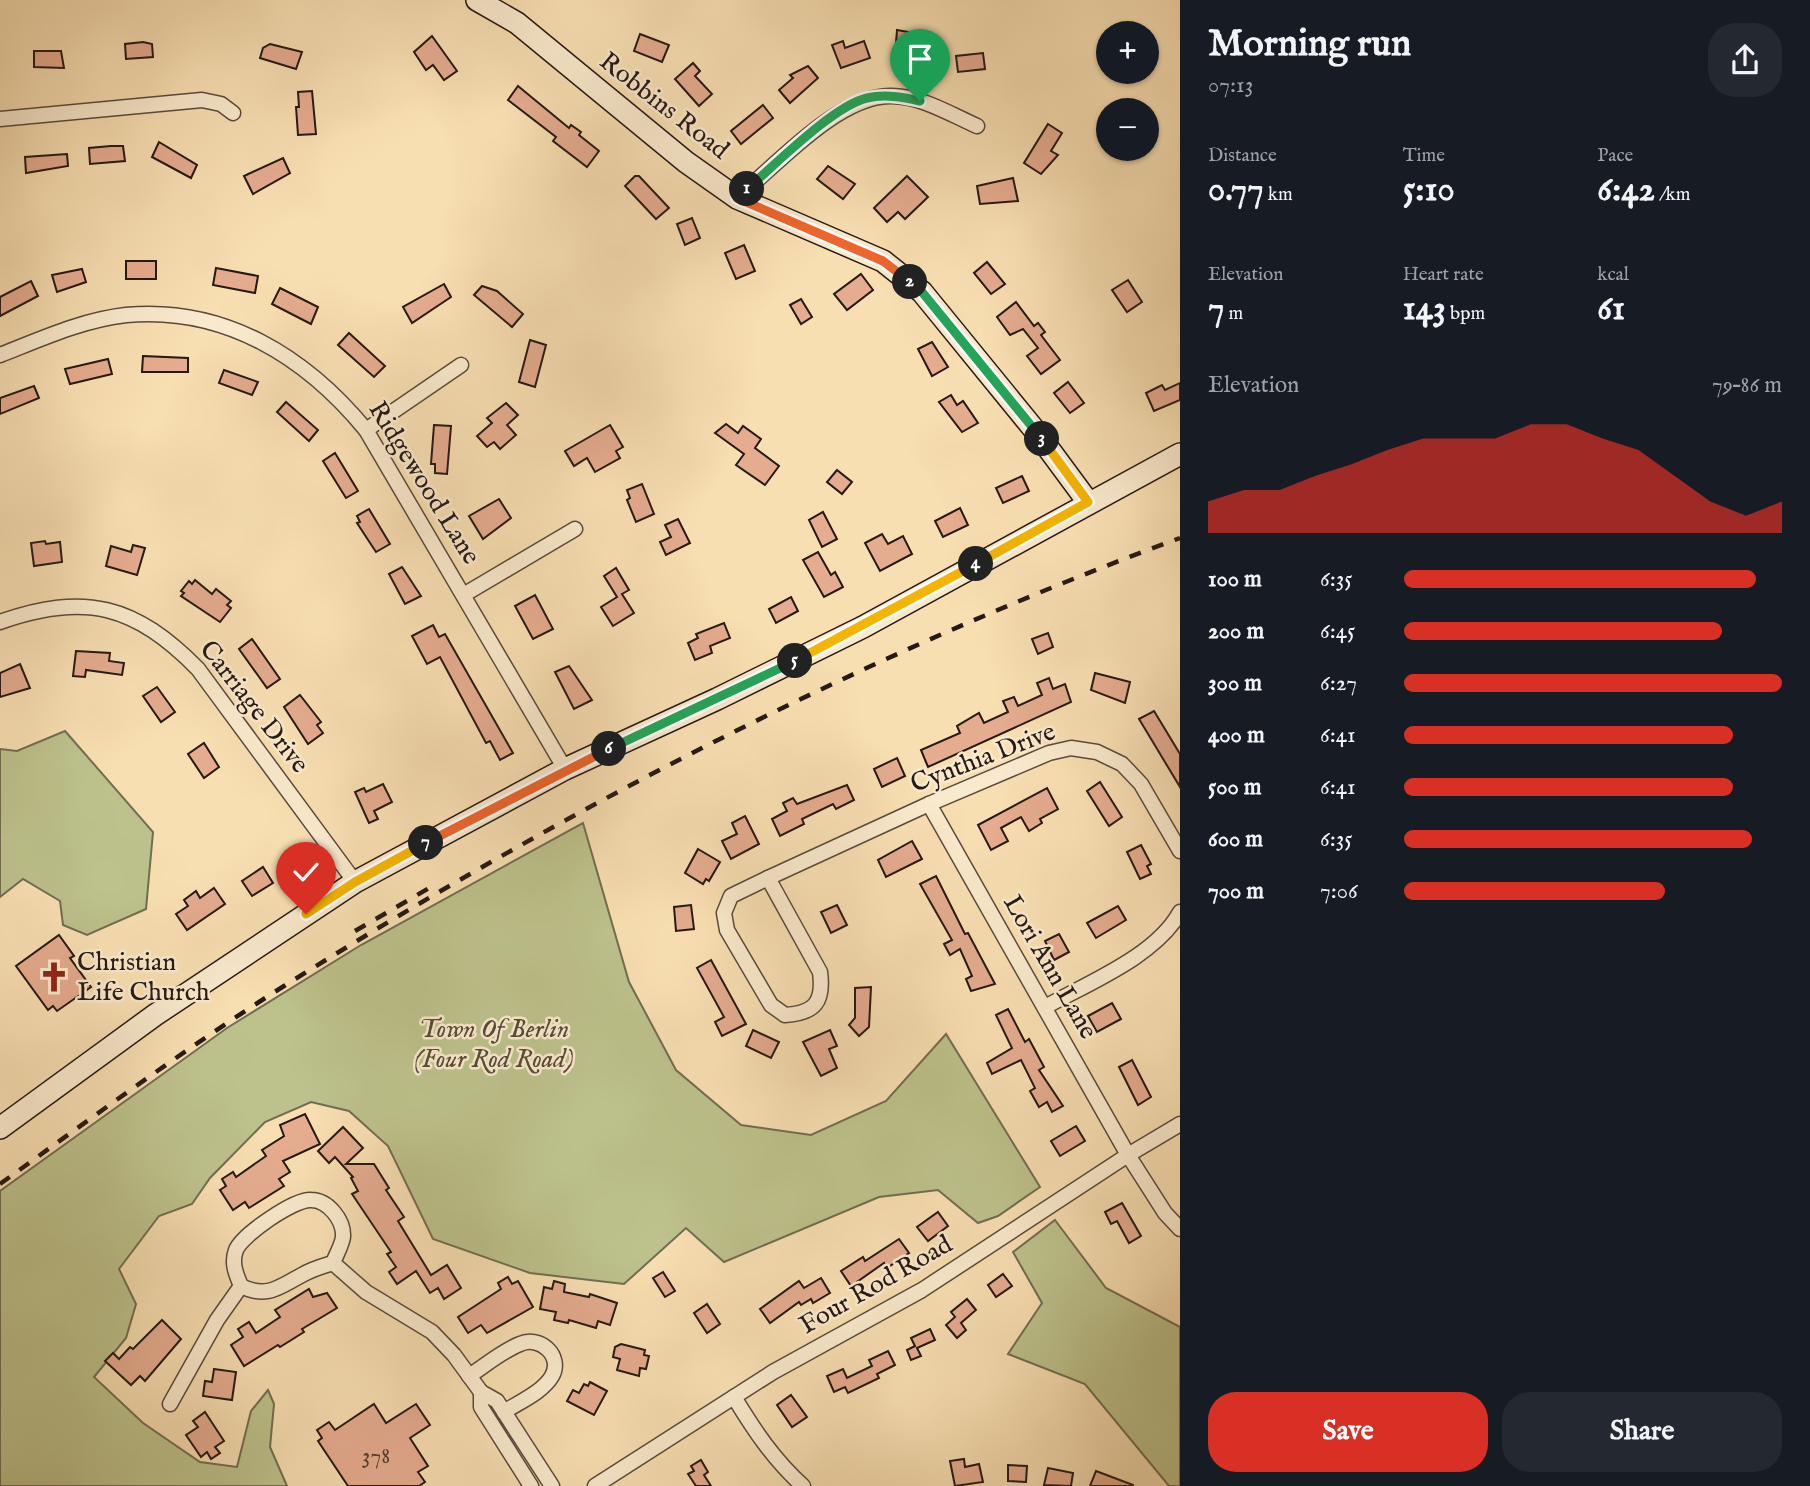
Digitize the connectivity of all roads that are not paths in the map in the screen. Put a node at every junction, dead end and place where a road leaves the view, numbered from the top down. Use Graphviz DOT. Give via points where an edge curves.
graph roads {
  1 [pos="477,0"];
  2 [pos="233,113"];
  3 [pos="0,119"];
  4 [pos="977,126"];
  5 [pos="737,198"];
  6 [pos="0,355"];
  7 [pos="461,365"];
  8 [pos="366,430"];
  9 [pos="1180,454"];
  10 [pos="1088,502"];
  11 [pos="575,529"];
  12 [pos="465,594"];
  13 [pos="0,622"];
  14 [pos="565,769"];
  15 [pos="929,804"];
  16 [pos="1180,851"];
  17 [pos="768,878"];
  18 [pos="355,882"];
  19 [pos="1180,912"];
  20 [pos="1045,1007"];
  21 [pos="1180,1125"];
  22 [pos="0,1128"];
  23 [pos="1128,1155"];
  24 [pos="1180,1229"];
  25 [pos="333,1263"];
  26 [pos="241,1286"];
  27 [pos="469,1376"];
  28 [pos="481,1392"];
  29 [pos="734,1397"];
  30 [pos="170,1404"];
  31 [pos="504,1412"];
  32 [pos="531,1486"];
  33 [pos="552,1486"];
  34 [pos="595,1486"];
  35 [pos="803,1486"];
  1 -- 5 [label="street, Robbins Road" via="517,23 686,162"];
  2 -- 3 [label="street" via="221,104 202,100"];
  4 -- 5 [label="street" via="920,101 865,98 838,111"];
  5 -- 10 [label="street, Robbins Road" via="883,261 922,292"];
  6 -- 8 [label="street, Ridgewood Lane" via="86,323 128,315 218,325 263,341 303,365 337,395"];
  7 -- 8 [label="street"];
  8 -- 12 [label="street, Ridgewood Lane"];
  9 -- 10 [label="street"];
  10 -- 14 [label="street" via="863,626"];
  11 -- 12 [label="street"];
  12 -- 14 [label="street, Ridgewood Lane"];
  13 -- 18 [label="street, Carriage Drive" via="35,611 108,609 141,622 170,641 198,669"];
  14 -- 18 [label="street"];
  15 -- 16 [label="street, Cynthia Drive" via="1049,753 1071,748 1097,752 1122,764 1141,785"];
  15 -- 17 [label="street, Cynthia Drive"];
  15 -- 20 [label="street, Lori Ann Lane"];
  17 -- 17 [label="street, Cynthia Drive" via="731,896 724,914 727,930 771,1005 785,1015 801,1014 817,1004 822,990 820,972"];
  18 -- 22 [label="street" via="155,1015"];
  19 -- 20 [label="street" via="1170,930 1151,947"];
  20 -- 23 [label="street, Lori Ann Lane"];
  21 -- 23 [label="street, Four Rod Road"];
  23 -- 24 [label="street, Lori Ann Lane"];
  23 -- 29 [label="street, Four Rod Road" via="922,1290"];
  25 -- 26 [label="street" via="306,1272 274,1292 254,1292"];
  25 -- 26 [label="street" via="343,1237 337,1217 326,1204 309,1199 246,1235 236,1249 233,1265"];
  25 -- 27 [label="street" via="366,1292 432,1332"];
  26 -- 30 [label="street"];
  27 -- 28 [label="street"];
  27 -- 31 [label="street" via="522,1343 536,1342 548,1348 554,1360 552,1376"];
  28 -- 31 [label="street" via="497,1401"];
  28 -- 32 [label="street" via="481,1407"];
  29 -- 34 [label="street, Four Rod Road"];
  29 -- 35 [label="street" via="760,1439"];
  31 -- 33 [label="street"];
}
